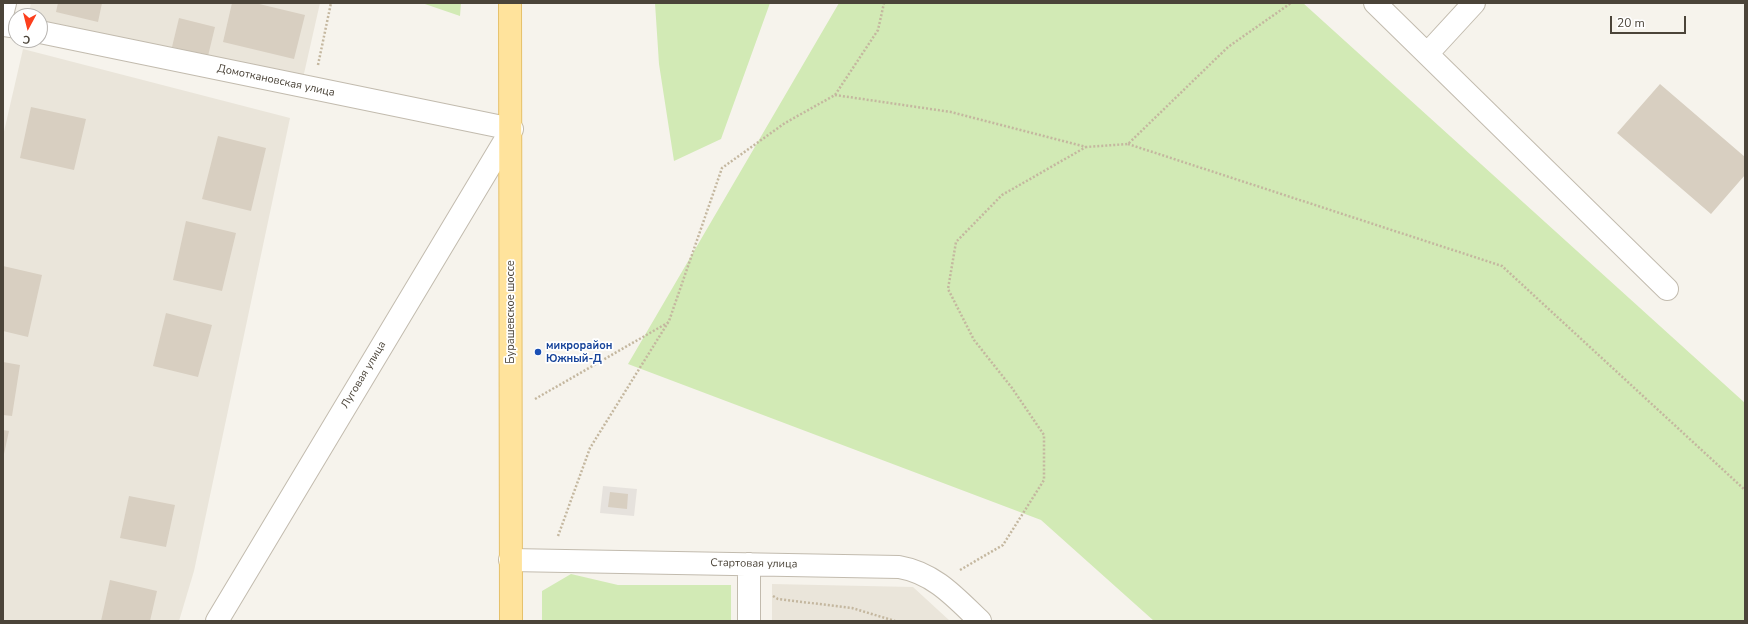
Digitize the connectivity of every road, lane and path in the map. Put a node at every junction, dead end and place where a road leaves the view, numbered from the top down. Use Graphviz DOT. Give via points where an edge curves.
graph roads {
  1 [pos="5,3"];
  2 [pos="332,3"];
  3 [pos="510,3"];
  4 [pos="884,3"];
  5 [pos="1291,3"];
  6 [pos="1375,3"];
  7 [pos="1474,3"];
  8 [pos="3,11"];
  9 [pos="48,34"];
  10 [pos="1428,53"];
  11 [pos="313,89"];
  12 [pos="834,95"];
  13 [pos="512,129"];
  14 [pos="1128,144"];
  15 [pos="1086,147"];
  16 [pos="1667,289"];
  17 [pos="669,321"];
  18 [pos="511,413"];
  19 [pos="1745,490"];
  20 [pos="510,560"];
  21 [pos="550,560"];
  22 [pos="749,564"];
  23 [pos="933,579"];
  24 [pos="217,621"];
  25 [pos="511,621"];
  26 [pos="750,621"];
  27 [pos="980,621"];
  1 -- 8 [label="street"];
  2 -- 11 [label="path"];
  3 -- 13 [label="main road, Бурашевское шоссе"];
  4 -- 12 [label="path" via="878,30"];
  5 -- 14 [label="path" via="1228,47"];
  6 -- 10 [label="street"];
  7 -- 10 [label="street"];
  9 -- 11 [label="street, Домоткановская улица"];
  10 -- 16 [label="street"];
  11 -- 13 [label="street, Домоткановская улица"];
  12 -- 15 [label="path" via="951,112"];
  12 -- 17 [label="path" via="785,123 722,168"];
  13 -- 18 [label="main road, Бурашевское шоссе"];
  13 -- 24 [label="street, Луговая улица"];
  14 -- 15 [label="path"];
  14 -- 19 [label="path" via="1502,266"];
  15 -- 23 [label="path" via="1002,195 956,242 948,289 974,340 1044,434 1044,480 1003,545 957,572"];
  17 -- 18 [label="path"];
  17 -- 21 [label="path" via="590,448"];
  18 -- 20 [label="main road, Бурашевское шоссе"];
  20 -- 21 [label="street, Стартовая улица"];
  20 -- 25 [label="main road, Бурашевское шоссе"];
  21 -- 22 [label="street, Стартовая улица"];
  22 -- 23 [label="street, Стартовая улица" via="891,566 913,570"];
  22 -- 26 [label="street"];
  23 -- 27 [label="street, Стартовая улица"];
}
